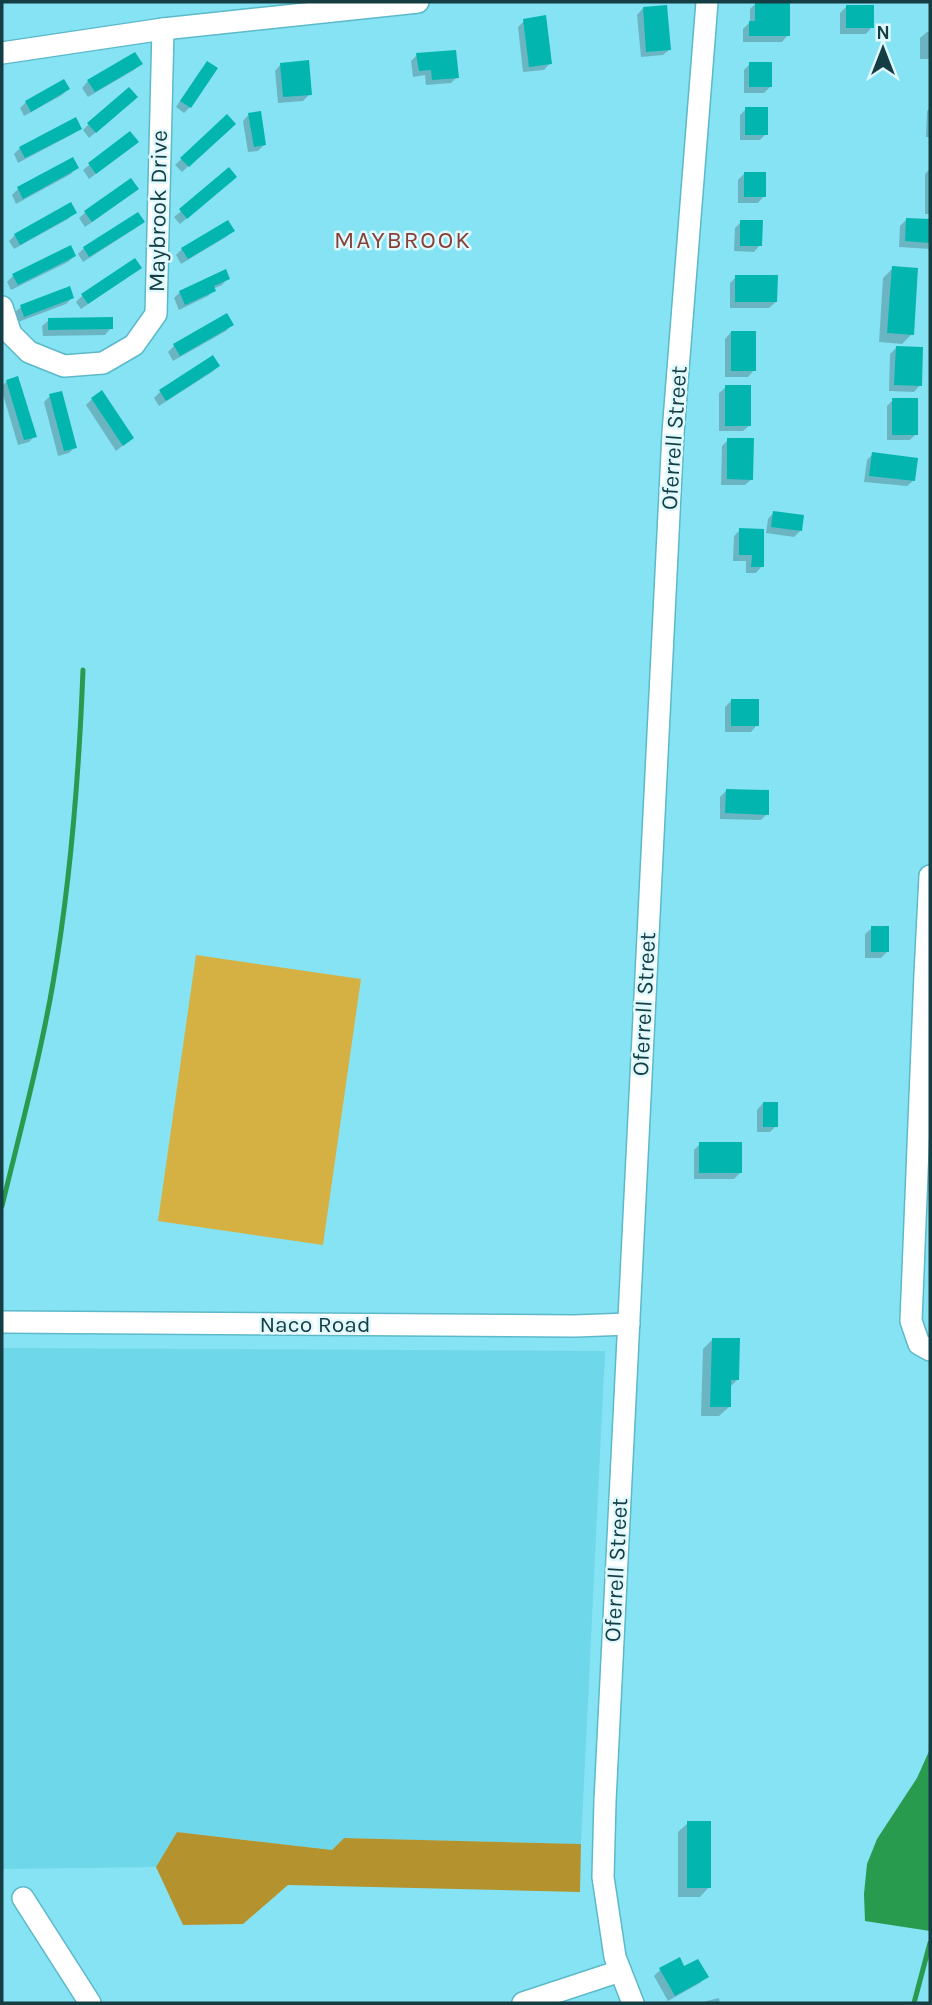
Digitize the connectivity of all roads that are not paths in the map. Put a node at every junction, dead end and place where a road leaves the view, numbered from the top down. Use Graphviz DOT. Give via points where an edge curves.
graph roads {
  1 [pos="418,2"];
  2 [pos="706,2"];
  3 [pos="163,29"];
  4 [pos="2,53"];
  5 [pos="2,307"];
  6 [pos="930,876"];
  7 [pos="2,1322"];
  8 [pos="629,1324"];
  9 [pos="930,1350"];
  10 [pos="23,1898"];
  11 [pos="620,1971"];
  12 [pos="90,2003"];
  13 [pos="523,2003"];
  14 [pos="633,2003"];
  1 -- 3 [label="street"];
  2 -- 8 [label="street, Oferrell Street" via="673,433"];
  3 -- 4 [label="street"];
  3 -- 5 [label="street, Maybrook Drive" via="156,314 134,345 103,363 64,366 29,352 10,334"];
  6 -- 9 [label="street" via="911,1321 919,1344"];
  7 -- 8 [label="street, Naco Road"];
  8 -- 11 [label="street, Oferrell Street" via="603,1877"];
  10 -- 12 [label="street"];
  11 -- 13 [label="street"];
  11 -- 14 [label="street, Oferrell Street"];
}
